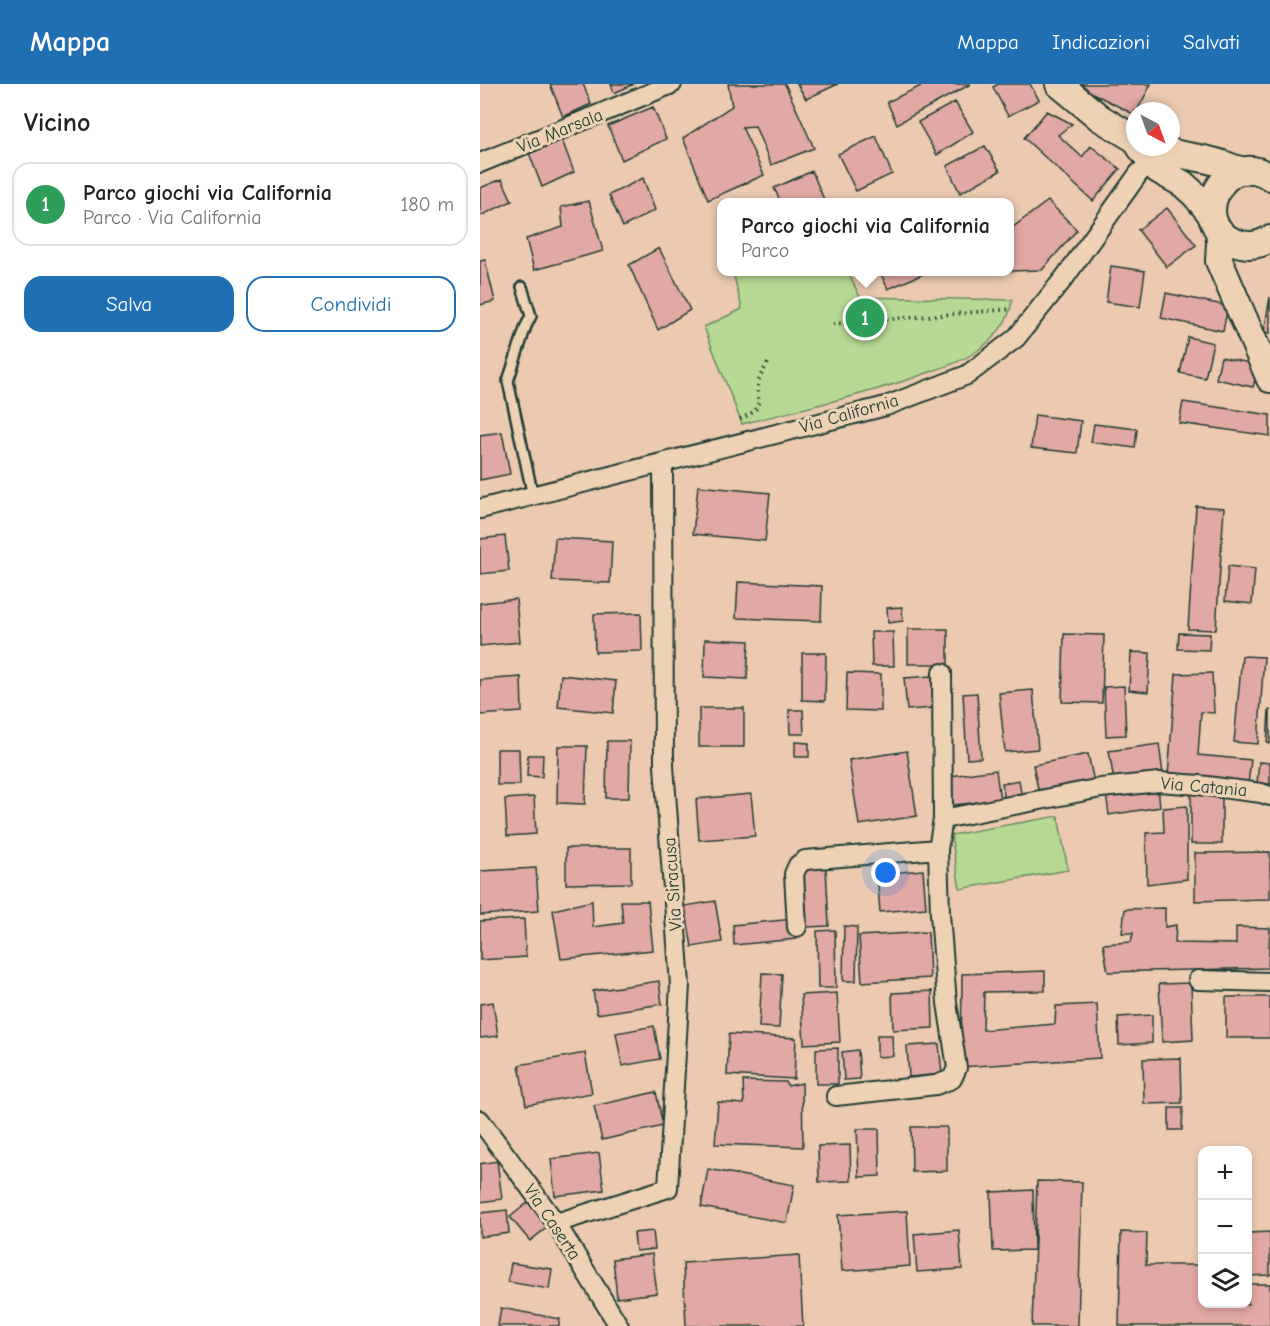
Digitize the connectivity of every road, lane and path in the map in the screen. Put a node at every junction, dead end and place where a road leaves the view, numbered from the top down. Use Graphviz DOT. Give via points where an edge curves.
graph roads {
  1 [pos="672,84"];
  2 [pos="1059,84"];
  3 [pos="1126,135"];
  4 [pos="1180,155"];
  5 [pos="1145,156"];
  6 [pos="1155,156"];
  7 [pos="480,164"];
  8 [pos="1262,174"];
  9 [pos="1217,227"];
  10 [pos="1262,242"];
  11 [pos="1225,275"];
  12 [pos="522,287"];
  13 [pos="1011,309"];
  14 [pos="833,324"];
  15 [pos="768,363"];
  16 [pos="1270,379"];
  17 [pos="740,419"];
  18 [pos="663,463"];
  19 [pos="533,496"];
  20 [pos="480,508"];
  21 [pos="942,673"];
  22 [pos="1270,796"];
  23 [pos="943,819"];
  24 [pos="938,849"];
  25 [pos="797,927"];
  26 [pos="1198,981"];
  27 [pos="1270,982"];
  28 [pos="836,1096"];
  29 [pos="480,1120"];
  30 [pos="556,1223"];
  31 [pos="619,1326"];
  1 -- 7 [label="street, Via Marsala"];
  2 -- 3 [label="street" via="1087,109"];
  4 -- 8 [label="street"];
  5 -- 18 [label="street, Via California" via="1134,182 1016,338 967,375 886,406"];
  6 -- 9 [label="street" via="1184,184"];
  8 -- 9 [label="street" via="1230,176 1219,186 1212,203"];
  9 -- 10 [label="street" via="1232,242 1246,246"];
  9 -- 11 [label="street" via="1219,261"];
  10 -- 11 [label="street" via="1243,248"];
  11 -- 16 [label="street"];
  12 -- 19 [label="lane" via="531,316 508,381"];
  13 -- 14 [label="path"];
  15 -- 17 [label="path" via="760,375 756,410"];
  18 -- 19 [label="street, Via California"];
  18 -- 30 [label="street, Via Siracusa" via="664,766 680,985 668,1188"];
  19 -- 20 [label="street, Via California"];
  21 -- 23 [label="street"];
  22 -- 23 [label="street, Via Catania" via="1159,782 1101,788"];
  23 -- 24 [label="street"];
  24 -- 25 [label="street" via="805,860 794,874"];
  24 -- 28 [label="street" via="947,1004 957,1068 952,1079 936,1085"];
  26 -- 27 [label="street"];
  29 -- 30 [label="street, Via Caserta"];
  30 -- 31 [label="street, Via Caserta"];
}
